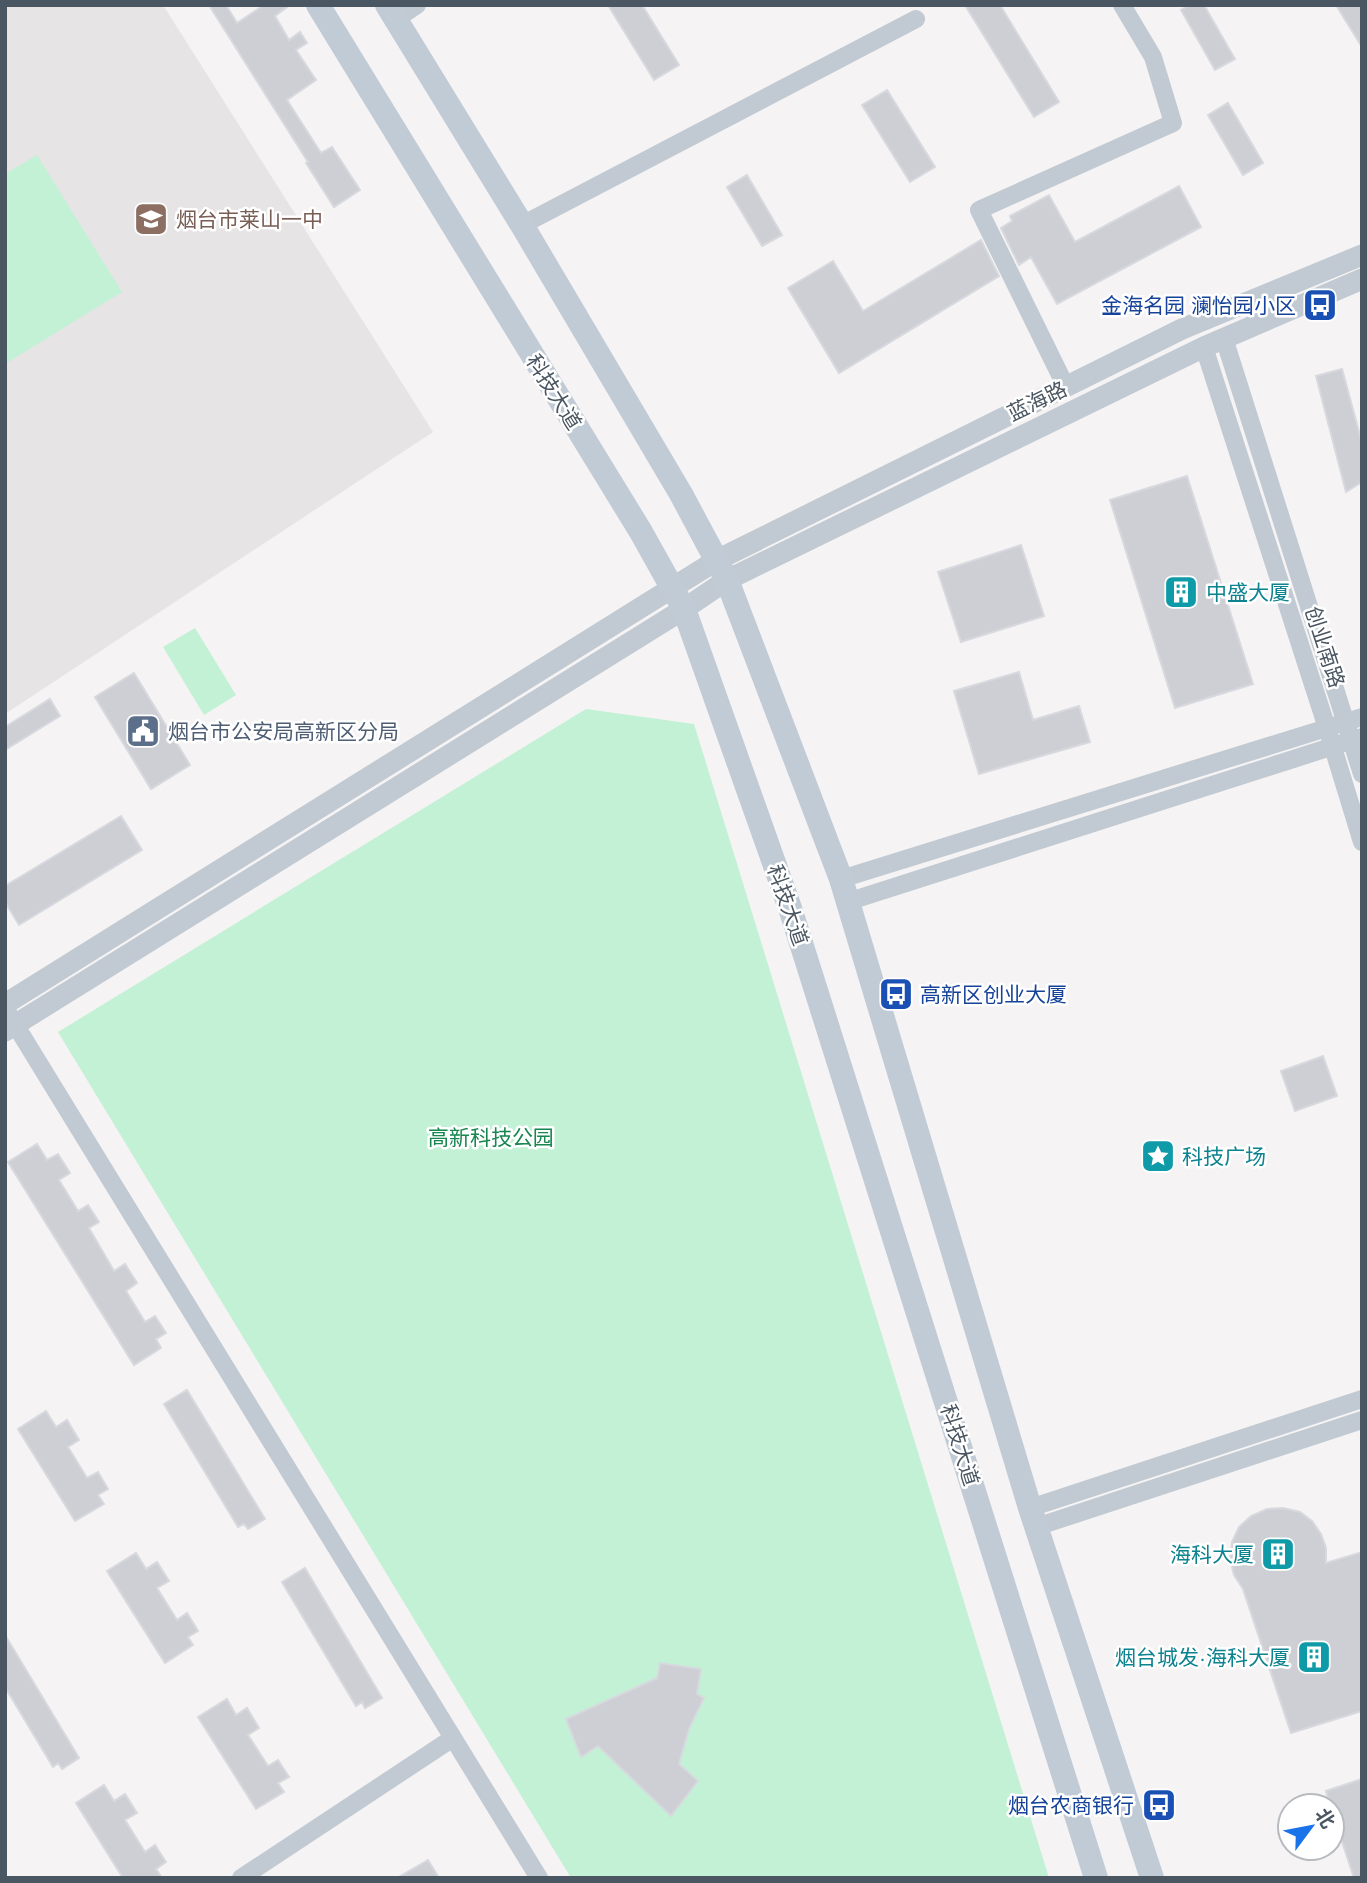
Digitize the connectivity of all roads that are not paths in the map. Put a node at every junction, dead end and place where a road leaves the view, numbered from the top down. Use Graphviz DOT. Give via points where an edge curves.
graph roads {
  1 [pos="318,5"];
  2 [pos="417,5"];
  3 [pos="1122,5"];
  4 [pos="392,12"];
  5 [pos="916,19"];
  6 [pos="522,226"];
  7 [pos="1362,255"];
  8 [pos="1362,279"];
  9 [pos="1224,338"];
  10 [pos="1204,348"];
  11 [pos="1066,387"];
  12 [pos="722,570"];
  13 [pos="678,598"];
  14 [pos="1345,723"];
  15 [pos="1357,739"];
  16 [pos="1332,746"];
  17 [pos="1362,774"];
  18 [pos="1362,842"];
  19 [pos="844,891"];
  20 [pos="8,1017"];
  21 [pos="1362,1399"];
  22 [pos="1362,1420"];
  23 [pos="1033,1518"];
  24 [pos="453,1738"];
  25 [pos="241,1878"];
  26 [pos="539,1878"];
  27 [pos="1096,1878"];
  28 [pos="1152,1878"];
  1 -- 13 [label="main road, 科技大道"];
  2 -- 4 [label="street"];
  3 -- 11 [label="street" via="1153,57 1174,123 979,210"];
  4 -- 6 [label="main road"];
  5 -- 6 [label="street"];
  6 -- 12 [label="main road"];
  7 -- 11 [label="street, 蓝海路" via="1182,330"];
  8 -- 9 [label="street, 蓝海路"];
  9 -- 10 [label="street, 蓝海路"];
  9 -- 14 [label="street, 创业南路"];
  10 -- 12 [label="street, 蓝海路"];
  10 -- 14 [label="street, 创业南路"];
  11 -- 12 [label="street, 蓝海路"];
  12 -- 13 [label="street"];
  12 -- 19 [label="main road"];
  13 -- 20 [label="street"];
  13 -- 27 [label="main road, 科技大道" via="790,908"];
  14 -- 15 [label="street, 创业南路"];
  14 -- 16 [label="street, 创业南路"];
  14 -- 19 [label="street"];
  15 -- 16 [label="street"];
  15 -- 17 [label="street, 创业南路"];
  16 -- 18 [label="street, 创业南路"];
  16 -- 19 [label="street"];
  19 -- 23 [label="main road"];
  20 -- 24 [label="street"];
  21 -- 23 [label="street"];
  22 -- 23 [label="street"];
  23 -- 28 [label="main road"];
  24 -- 25 [label="street"];
  24 -- 26 [label="street"];
}
